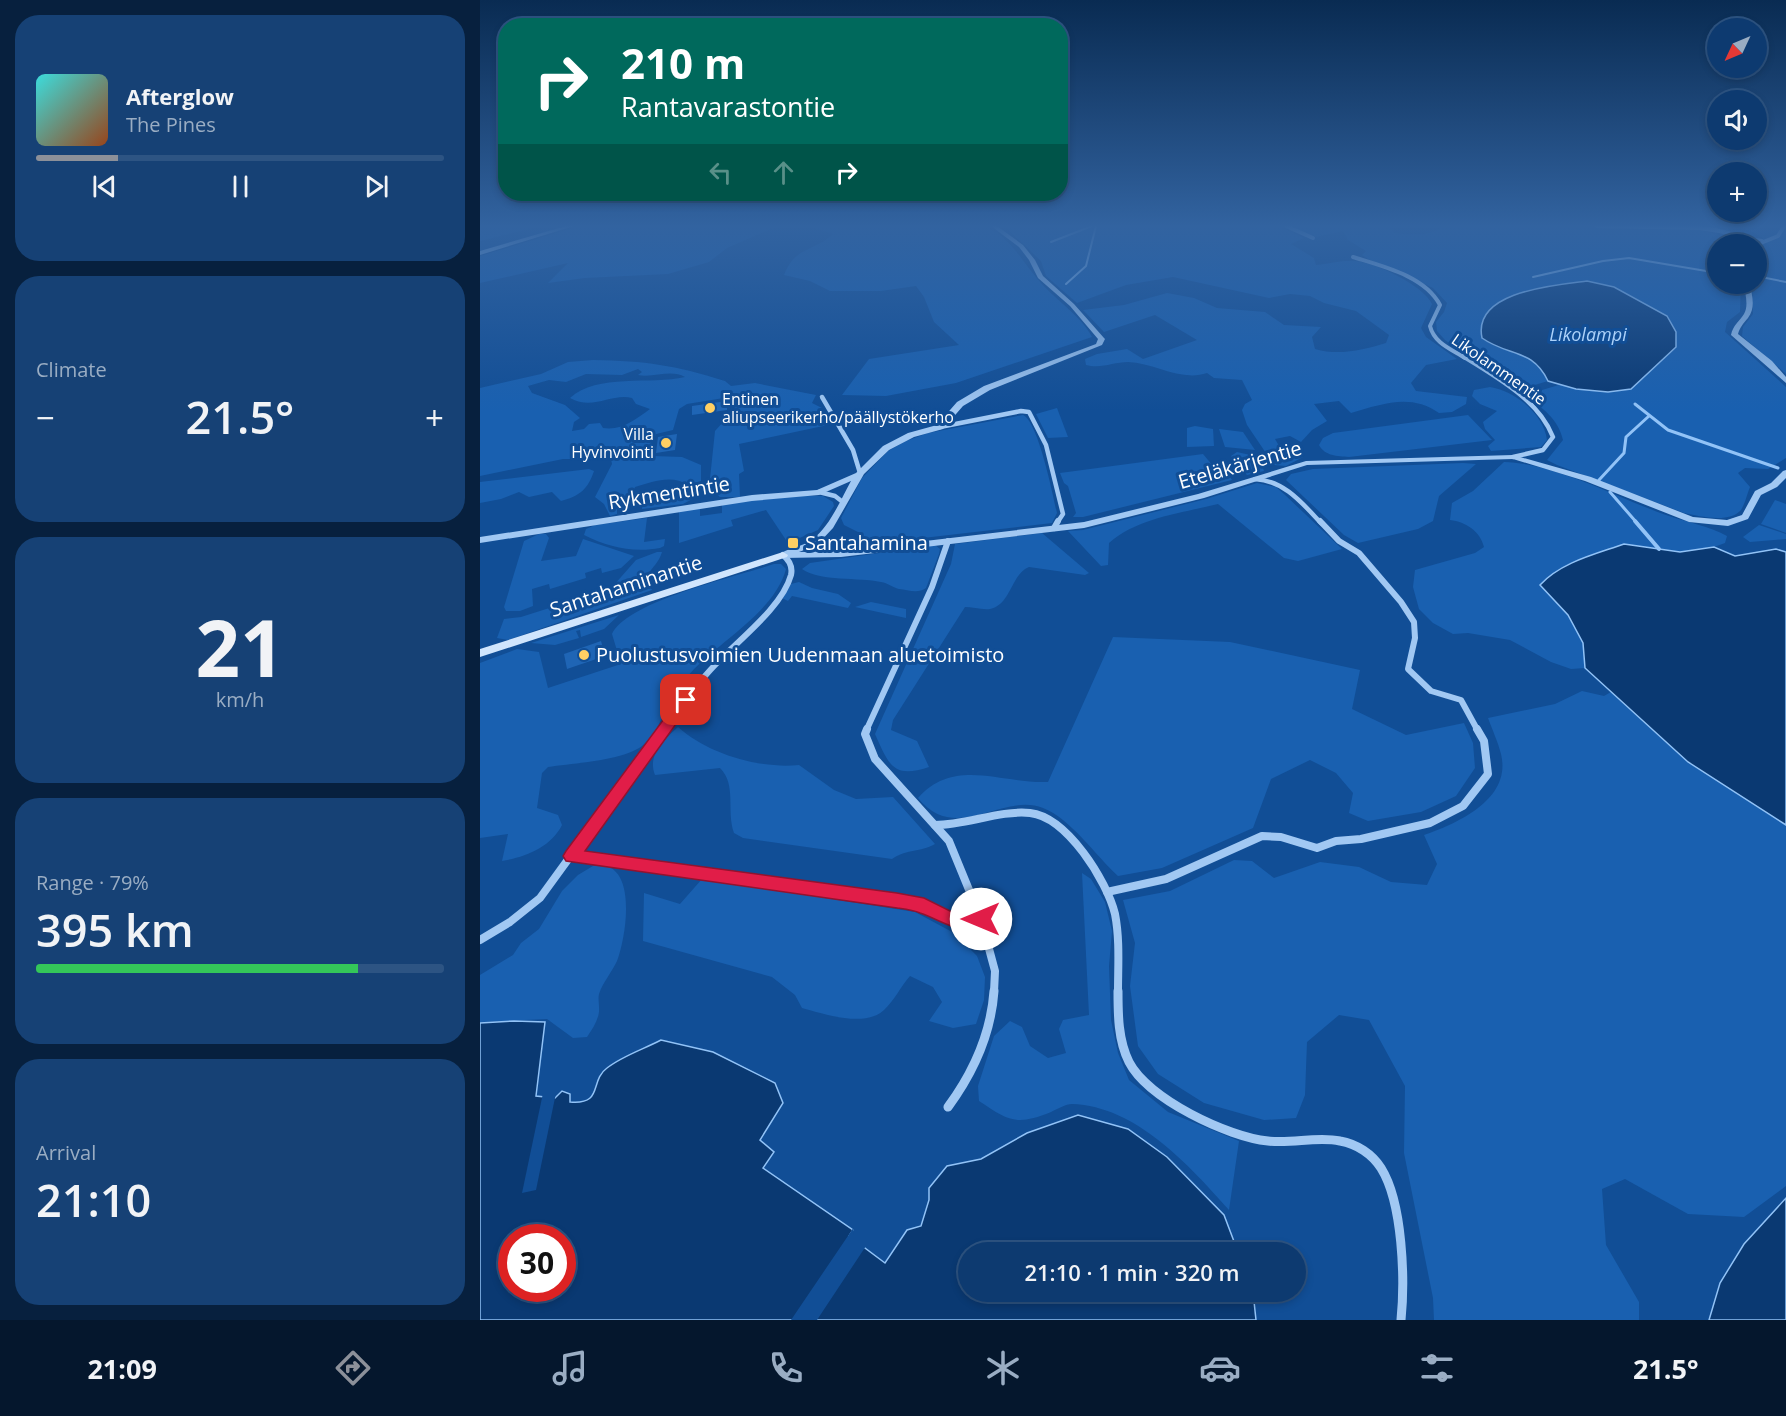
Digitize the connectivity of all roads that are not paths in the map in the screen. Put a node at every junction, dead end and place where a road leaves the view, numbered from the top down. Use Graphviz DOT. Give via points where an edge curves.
graph roads {
  1 [pos="1053,288"];
  2 [pos="1423,288"];
  3 [pos="1749,294"];
  4 [pos="1786,381"];
  5 [pos="822,397"];
  6 [pos="940,427"];
  7 [pos="1513,457"];
  8 [pos="860,473"];
  9 [pos="1786,473"];
  10 [pos="1254,478"];
  11 [pos="819,492"];
  12 [pos="844,503"];
  13 [pos="1054,528"];
  14 [pos="480,540"];
  15 [pos="948,541"];
  16 [pos="783,555"];
  17 [pos="480,653"];
  18 [pos="935,825"];
  19 [pos="572,856"];
  20 [pos="1107,892"];
  21 [pos="981,919"];
  22 [pos="480,940"];
  23 [pos="948,1107"];
  24 [pos="1401,1320"];
  1 -- 6 [label="street" via="1102,339 1099,345 987,388 960,404"];
  2 -- 7 [label="street, Likolammentie" via="1435,295 1440,305 1430,322 1432,334 1529,402 1553,429 1555,439 1543,452"];
  3 -- 4 [label="street" via="1748,313 1736,325 1734,335"];
  5 -- 8 [label="street" via="853,450"];
  6 -- 8 [label="street" via="911,435 886,448"];
  6 -- 13 [label="street" via="1029,412 1046,445 1063,514"];
  7 -- 9 [label="street, Eteläkärjentie" via="1588,479 1682,517 1717,523 1745,517 1758,492 1774,485"];
  7 -- 10 [label="street, Eteläkärjentie" via="1306,463"];
  8 -- 11 [label="street, Rykmentintie"];
  8 -- 12 [label="street"];
  10 -- 13 [label="street, Eteläkärjentie" via="1201,496 1084,525"];
  10 -- 20 [label="street" via="1290,491 1339,541 1359,553 1401,602 1414,622 1415,638 1408,669 1431,691 1461,700 1484,741 1488,774 1463,806 1430,823 1317,848 1281,837 1262,836 1166,879"];
  11 -- 12 [label="street"];
  11 -- 14 [label="street, Rykmentintie" via="752,498"];
  12 -- 16 [label="street" via="814,543"];
  13 -- 15 [label="street, Eteläkärjentie"];
  15 -- 16 [label="street, Eteläkärjentie" via="841,554"];
  15 -- 18 [label="street" via="932,587 865,734 875,759"];
  16 -- 17 [label="main road, Santahaminantie"];
  16 -- 19 [label="street" via="792,567 774,603 719,658"];
  18 -- 20 [label="street" via="1030,813 1052,820 1073,840"];
  18 -- 21 [label="street" via="949,841"];
  19 -- 21 [label="street" via="897,900 924,906 948,919"];
  19 -- 22 [label="street" via="540,898"];
  20 -- 24 [label="street" via="1119,941 1117,1010 1127,1060 1134,1072 1174,1104 1257,1140 1342,1141 1367,1152 1383,1170 1394,1196 1403,1297"];
  21 -- 23 [label="street" via="995,971 992,1017 966,1083"];
}
